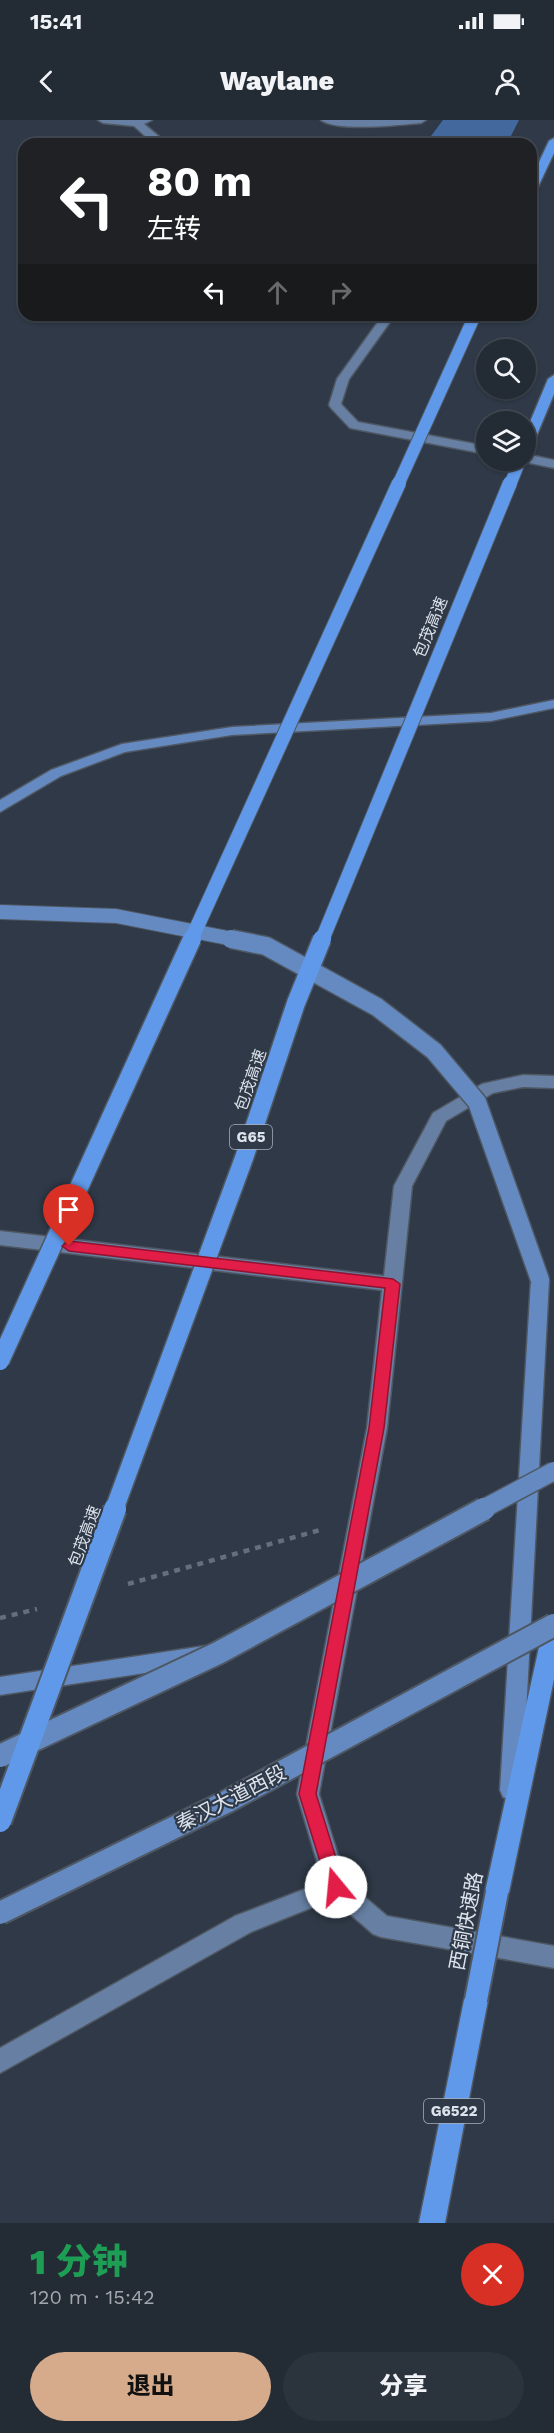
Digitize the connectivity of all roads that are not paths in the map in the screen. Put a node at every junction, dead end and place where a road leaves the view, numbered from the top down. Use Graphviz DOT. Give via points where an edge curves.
graph roads {
  1 [pos="103,120"];
  2 [pos="326,120"];
  3 [pos="421,120"];
  4 [pos="142,122"];
  5 [pos="155,138"];
  6 [pos="554,141"];
  7 [pos="537,178"];
  8 [pos="385,321"];
  9 [pos="472,321"];
  10 [pos="554,379"];
  11 [pos="536,422"];
  12 [pos="476,448"];
  13 [pos="536,460"];
  14 [pos="554,464"];
  15 [pos="515,471"];
  16 [pos="554,704"];
  17 [pos="0,807"];
  18 [pos="0,912"];
  19 [pos="554,1082"];
  20 [pos="0,1238"];
  21 [pos="393,1284"];
  22 [pos="0,1361"];
  23 [pos="554,1471"];
  24 [pos="554,1625"];
  25 [pos="554,1629"];
  26 [pos="218,1653"];
  27 [pos="0,1686"];
  28 [pos="0,1756"];
  29 [pos="0,1821"];
  30 [pos="509,1832"];
  31 [pos="336,1887"];
  32 [pos="0,1913"];
  33 [pos="554,1957"];
  34 [pos="0,2061"];
  35 [pos="432,2223"];
  1 -- 4 [label="street"];
  2 -- 3 [label="street" via="357,124"];
  4 -- 5 [label="street"];
  6 -- 7 [label="highway"];
  8 -- 12 [label="street" via="343,379 335,405 354,425"];
  9 -- 22 [label="highway, bridge"];
  10 -- 11 [label="highway"];
  13 -- 14 [label="street"];
  15 -- 29 [label="highway, 包茂高速 / G65, bridge" via="296,1003 240,1170"];
  16 -- 17 [label="main road" via="491,717 232,731 122,748 56,772"];
  18 -- 30 [label="main road, bridge" via="116,916 266,945 377,1007 434,1051 477,1102 540,1280"];
  19 -- 21 [label="street" via="524,1081 488,1088 439,1117 404,1186"];
  20 -- 21 [label="street"];
  21 -- 31 [label="street" via="377,1428 308,1794"];
  23 -- 26 [label="main road, bridge"];
  24 -- 32 [label="main road, 秦汉大道西段, bridge" via="226,1802"];
  25 -- 30 [label="highway, 西铜快速路 / G6522"];
  26 -- 27 [label="main road, bridge"];
  26 -- 28 [label="main road, bridge"];
  30 -- 35 [label="highway, 西铜快速路 / G6522, bridge"];
  31 -- 33 [label="street" via="381,1926"];
  31 -- 34 [label="street" via="243,1924"];
}
